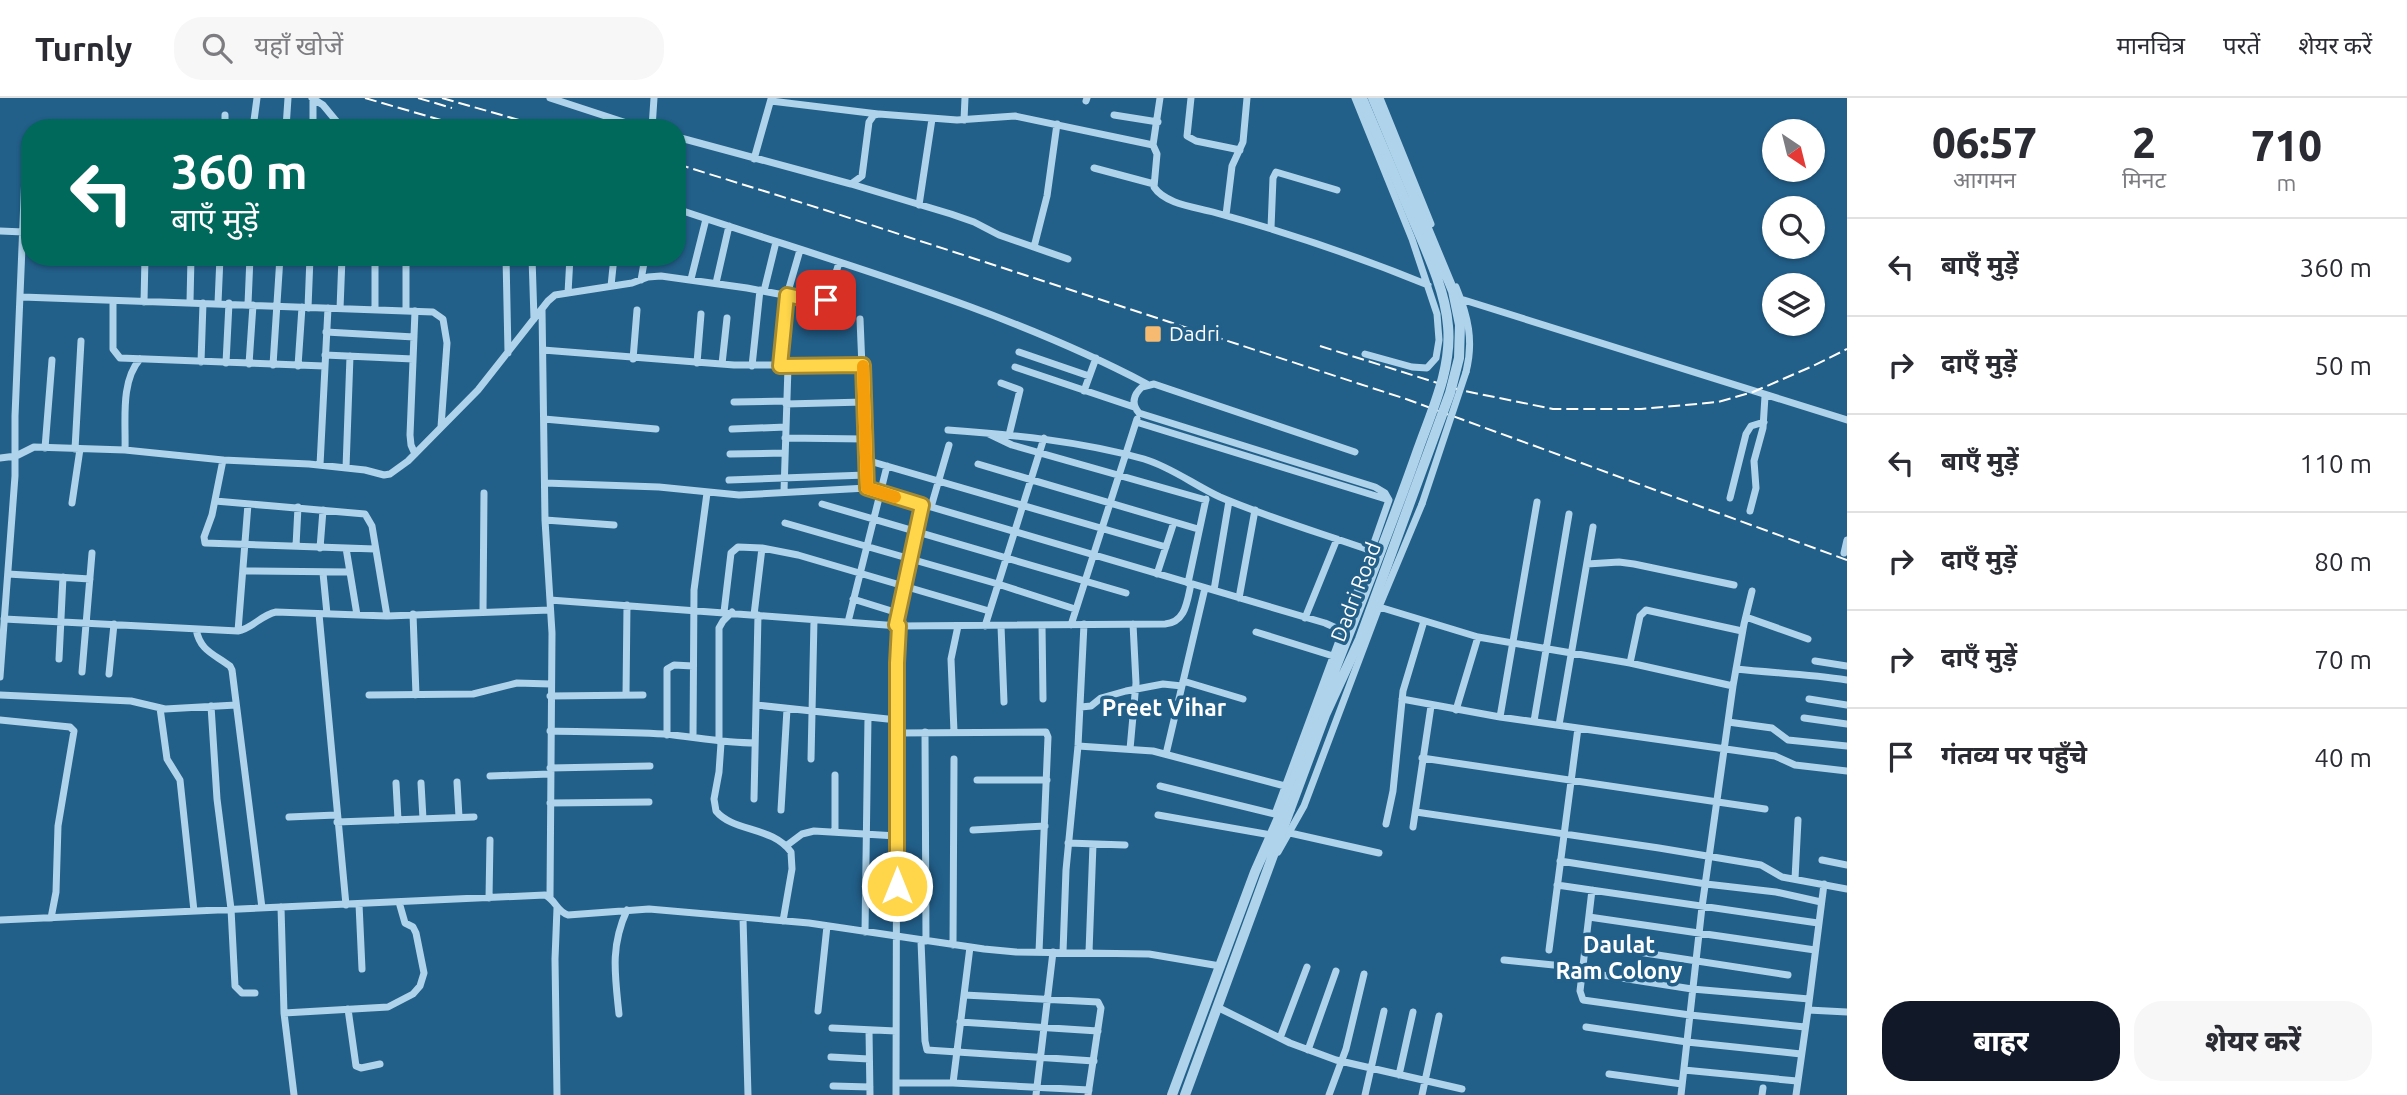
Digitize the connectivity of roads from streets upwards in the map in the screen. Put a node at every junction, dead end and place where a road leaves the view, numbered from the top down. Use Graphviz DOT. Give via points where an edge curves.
graph roads {
  1 [pos="257,98"];
  2 [pos="288,98"];
  3 [pos="313,98"];
  4 [pos="550,98"];
  5 [pos="654,98"];
  6 [pos="839,98"];
  7 [pos="965,98"];
  8 [pos="1160,98"];
  9 [pos="1191,98"];
  10 [pos="1247,98"];
  11 [pos="1354,98"];
  12 [pos="1362,98"];
  13 [pos="1373,98"];
  14 [pos="1380,98"];
  15 [pos="771,100"];
  16 [pos="838,108"];
  17 [pos="879,114"];
  18 [pos="1114,115"];
  19 [pos="254,119"];
  20 [pos="287,119"];
  21 [pos="313,119"];
  22 [pos="334,119"];
  23 [pos="614,119"];
  24 [pos="653,119"];
  25 [pos="932,119"];
  26 [pos="964,120"];
  27 [pos="1158,122"];
  28 [pos="1057,124"];
  29 [pos="686,140"];
  30 [pos="1153,145"];
  31 [pos="1240,150"];
  32 [pos="754,159"];
  33 [pos="1094,168"];
  34 [pos="851,184"];
  35 [pos="1154,184"];
  36 [pos="1337,190"];
  37 [pos="919,205"];
  38 [pos="686,212"];
  39 [pos="1226,215"];
  40 [pos="706,219"];
  41 [pos="729,226"];
  42 [pos="1271,228"];
  43 [pos="0,231"];
  44 [pos="21,232"];
  45 [pos="776,242"];
  46 [pos="1034,247"];
  47 [pos="800,250"];
  48 [pos="1068,258"];
  49 [pos="839,262"];
  50 [pos="23,266"];
  51 [pos="145,266"];
  52 [pos="191,266"];
  53 [pos="220,266"];
  54 [pos="250,266"];
  55 [pos="280,266"];
  56 [pos="309,266"];
  57 [pos="342,266"];
  58 [pos="375,266"];
  59 [pos="406,266"];
  60 [pos="506,266"];
  61 [pos="533,266"];
  62 [pos="570,266"];
  63 [pos="613,266"];
  64 [pos="643,266"];
  65 [pos="691,279"];
  66 [pos="641,280"];
  67 [pos="716,283"];
  68 [pos="1428,285"];
  69 [pos="611,286"];
  70 [pos="762,290"];
  71 [pos="568,293"];
  72 [pos="787,295"];
  73 [pos="22,297"];
  74 [pos="1464,300"];
  75 [pos="113,301"];
  76 [pos="144,302"];
  77 [pos="190,302"];
  78 [pos="203,303"];
  79 [pos="218,303"];
  80 [pos="229,303"];
  81 [pos="251,305"];
  82 [pos="278,307"];
  83 [pos="305,308"];
  84 [pos="328,308"];
  85 [pos="542,308"];
  86 [pos="340,309"];
  87 [pos="375,310"];
  88 [pos="637,310"];
  89 [pos="406,311"];
  90 [pos="415,312"];
  91 [pos="701,314"];
  92 [pos="727,318"];
  93 [pos="534,319"];
  94 [pos="860,319"];
  95 [pos="326,332"];
  96 [pos="414,337"];
  97 [pos="81,341"];
  98 [pos="543,350"];
  99 [pos="1018,352"];
  100 [pos="508,353"];
  101 [pos="1365,354"];
  102 [pos="325,355"];
  103 [pos="350,356"];
  104 [pos="1096,358"];
  105 [pos="140,359"];
  106 [pos="413,359"];
  107 [pos="633,359"];
  108 [pos="52,360"];
  109 [pos="201,362"];
  110 [pos="226,363"];
  111 [pos="697,363"];
  112 [pos="249,364"];
  113 [pos="722,364"];
  114 [pos="273,365"];
  115 [pos="863,365"];
  116 [pos="298,366"];
  117 [pos="324,366"];
  118 [pos="752,366"];
  119 [pos="784,366"];
  120 [pos="1015,367"];
  121 [pos="1089,376"];
  122 [pos="1001,383"];
  123 [pos="1147,384"];
  124 [pos="1084,391"];
  125 [pos="1765,396"];
  126 [pos="734,402"];
  127 [pos="787,402"];
  128 [pos="864,402"];
  129 [pos="1137,410"];
  130 [pos="544,419"];
  131 [pos="1847,420"];
  132 [pos="1136,422"];
  133 [pos="1763,422"];
  134 [pos="441,427"];
  135 [pos="786,428"];
  136 [pos="656,429"];
  137 [pos="732,429"];
  138 [pos="948,430"];
  139 [pos="988,433"];
  140 [pos="1009,435"];
  141 [pos="785,438"];
  142 [pos="1044,438"];
  143 [pos="865,439"];
  144 [pos="948,445"];
  145 [pos="45,448"];
  146 [pos="77,449"];
  147 [pos="125,450"];
  148 [pos="1355,452"];
  149 [pos="785,453"];
  150 [pos="1039,453"];
  151 [pos="415,454"];
  152 [pos="730,454"];
  153 [pos="1124,454"];
  154 [pos="16,456"];
  155 [pos="0,458"];
  156 [pos="223,460"];
  157 [pos="866,460"];
  158 [pos="978,464"];
  159 [pos="320,465"];
  160 [pos="887,466"];
  161 [pos="346,468"];
  162 [pos="866,475"];
  163 [pos="1117,476"];
  164 [pos="784,478"];
  165 [pos="1030,479"];
  166 [pos="729,480"];
  167 [pos="938,481"];
  168 [pos="545,483"];
  169 [pos="867,488"];
  170 [pos="784,491"];
  171 [pos="1208,491"];
  172 [pos="484,492"];
  173 [pos="881,492"];
  174 [pos="708,493"];
  175 [pos="1730,498"];
  176 [pos="1206,500"];
  177 [pos="1388,500"];
  178 [pos="215,501"];
  179 [pos="1230,501"];
  180 [pos="1109,502"];
  181 [pos="1537,502"];
  182 [pos="72,503"];
  183 [pos="248,504"];
  184 [pos="822,504"];
  185 [pos="922,505"];
  186 [pos="1022,505"];
  187 [pos="298,507"];
  188 [pos="930,507"];
  189 [pos="323,510"];
  190 [pos="1255,510"];
  191 [pos="1750,511"];
  192 [pos="1569,514"];
  193 [pos="874,519"];
  194 [pos="545,520"];
  195 [pos="1174,522"];
  196 [pos="785,523"];
  197 [pos="614,525"];
  198 [pos="1594,527"];
  199 [pos="1100,529"];
  200 [pos="1198,529"];
  201 [pos="916,532"];
  202 [pos="1014,532"];
  203 [pos="1336,538"];
  204 [pos="1847,540"];
  205 [pos="246,546"];
  206 [pos="296,546"];
  207 [pos="868,547"];
  208 [pos="1166,547"];
  209 [pos="320,548"];
  210 [pos="346,548"];
  211 [pos="762,548"];
  212 [pos="375,549"];
  213 [pos="1372,551"];
  214 [pos="92,553"];
  215 [pos="1844,554"];
  216 [pos="1092,555"];
  217 [pos="1005,558"];
  218 [pos="910,559"];
  219 [pos="1587,564"];
  220 [pos="4,565"];
  221 [pos="243,571"];
  222 [pos="350,572"];
  223 [pos="323,573"];
  224 [pos="860,573"];
  225 [pos="8,574"];
  226 [pos="1157,574"];
  227 [pos="63,577"];
  228 [pos="90,579"];
  229 [pos="1084,581"];
  230 [pos="1190,583"];
  231 [pos="998,584"];
  232 [pos="1734,585"];
  233 [pos="904,586"];
  234 [pos="1205,588"];
  235 [pos="1214,590"];
  236 [pos="1752,591"];
  237 [pos="1126,593"];
  238 [pos="1239,598"];
  239 [pos="853,599"];
  240 [pos="550,600"];
  241 [pos="1354,600"];
  242 [pos="627,605"];
  243 [pos="0,606"];
  244 [pos="1379,607"];
  245 [pos="1075,609"];
  246 [pos="550,610"];
  247 [pos="693,610"];
  248 [pos="989,611"];
  249 [pos="483,612"];
  250 [pos="728,612"];
  251 [pos="898,613"];
  252 [pos="323,614"];
  253 [pos="413,614"];
  254 [pos="357,615"];
  255 [pos="756,615"];
  256 [pos="5,616"];
  257 [pos="387,616"];
  258 [pos="1746,617"];
  259 [pos="1305,618"];
  260 [pos="814,620"];
  261 [pos="1424,621"];
  262 [pos="62,622"];
  263 [pos="848,622"];
  264 [pos="86,623"];
  265 [pos="114,624"];
  266 [pos="1084,624"];
  267 [pos="1133,624"];
  268 [pos="897,625"];
  269 [pos="1042,625"];
  270 [pos="1070,625"];
  271 [pos="958,626"];
  272 [pos="985,626"];
  273 [pos="1001,626"];
  274 [pos="196,629"];
  275 [pos="238,631"];
  276 [pos="1343,631"];
  277 [pos="1742,631"];
  278 [pos="1256,632"];
  279 [pos="1478,637"];
  280 [pos="1808,639"];
  281 [pos="1513,643"];
  282 [pos="1545,648"];
  283 [pos="1571,654"];
  284 [pos="1333,656"];
  285 [pos="59,659"];
  286 [pos="1815,661"];
  287 [pos="1630,663"];
  288 [pos="694,666"];
  289 [pos="1847,666"];
  290 [pos="1736,668"];
  291 [pos="82,672"];
  292 [pos="109,674"];
  293 [pos="0,677"];
  294 [pos="1847,680"];
  295 [pos="550,684"];
  296 [pos="1182,684"];
  297 [pos="1733,686"];
  298 [pos="1135,689"];
  299 [pos="0,695"];
  300 [pos="369,695"];
  301 [pos="416,695"];
  302 [pos="626,695"];
  303 [pos="643,695"];
  304 [pos="550,696"];
  305 [pos="1043,699"];
  306 [pos="1243,699"];
  307 [pos="1402,699"];
  308 [pos="1810,699"];
  309 [pos="1004,702"];
  310 [pos="236,705"];
  311 [pos="755,705"];
  312 [pos="1847,705"];
  313 [pos="211,706"];
  314 [pos="1431,706"];
  315 [pos="1081,707"];
  316 [pos="160,708"];
  317 [pos="787,709"];
  318 [pos="1456,709"];
  319 [pos="812,712"];
  320 [pos="868,717"];
  321 [pos="1500,717"];
  322 [pos="1804,718"];
  323 [pos="0,720"];
  324 [pos="897,720"];
  325 [pos="1534,722"];
  326 [pos="1728,722"];
  327 [pos="1847,724"];
  328 [pos="1559,725"];
  329 [pos="1578,728"];
  330 [pos="550,731"];
  331 [pos="925,732"];
  332 [pos="954,732"];
  333 [pos="897,733"];
  334 [pos="667,735"];
  335 [pos="693,737"];
  336 [pos="720,742"];
  337 [pos="755,743"];
  338 [pos="1079,746"];
  339 [pos="1847,746"];
  340 [pos="1130,749"];
  341 [pos="1724,749"];
  342 [pos="1166,754"];
  343 [pos="1422,758"];
  344 [pos="811,759"];
  345 [pos="954,759"];
  346 [pos="650,766"];
  347 [pos="550,771"];
  348 [pos="1847,771"];
  349 [pos="835,775"];
  350 [pos="490,776"];
  351 [pos="977,780"];
  352 [pos="1047,780"];
  353 [pos="1570,780"];
  354 [pos="457,782"];
  355 [pos="396,783"];
  356 [pos="421,783"];
  357 [pos="1160,786"];
  358 [pos="1285,786"];
  359 [pos="754,799"];
  360 [pos="649,802"];
  361 [pos="1717,802"];
  362 [pos="550,803"];
  363 [pos="1765,809"];
  364 [pos="782,810"];
  365 [pos="1416,812"];
  366 [pos="1158,815"];
  367 [pos="1277,815"];
  368 [pos="289,817"];
  369 [pos="459,817"];
  370 [pos="474,817"];
  371 [pos="337,819"];
  372 [pos="423,819"];
  373 [pos="398,820"];
  374 [pos="1798,820"];
  375 [pos="1386,824"];
  376 [pos="1045,826"];
  377 [pos="1413,827"];
  378 [pos="973,830"];
  379 [pos="835,831"];
  380 [pos="867,833"];
  381 [pos="1290,833"];
  382 [pos="1563,834"];
  383 [pos="1271,835"];
  384 [pos="897,836"];
  385 [pos="490,840"];
  386 [pos="1068,843"];
  387 [pos="1093,844"];
  388 [pos="1125,845"];
  389 [pos="786,846"];
  390 [pos="1378,853"];
  391 [pos="1710,856"];
  392 [pos="1822,860"];
  393 [pos="1560,861"];
  394 [pos="1270,864"];
  395 [pos="1847,866"];
  396 [pos="1794,879"];
  397 [pos="1706,884"];
  398 [pos="1824,884"];
  399 [pos="1557,885"];
  400 [pos="1847,889"];
  401 [pos="1592,890"];
  402 [pos="550,897"];
  403 [pos="489,898"];
  404 [pos="399,902"];
  405 [pos="1821,902"];
  406 [pos="359,904"];
  407 [pos="345,905"];
  408 [pos="281,907"];
  409 [pos="1702,907"];
  410 [pos="262,908"];
  411 [pos="557,908"];
  412 [pos="231,909"];
  413 [pos="627,910"];
  414 [pos="194,911"];
  415 [pos="51,918"];
  416 [pos="743,918"];
  417 [pos="1589,918"];
  418 [pos="0,920"];
  419 [pos="783,920"];
  420 [pos="1818,923"];
  421 [pos="827,926"];
  422 [pos="865,932"];
  423 [pos="1699,934"];
  424 [pos="897,937"];
  425 [pos="923,941"];
  426 [pos="1586,944"];
  427 [pos="953,945"];
  428 [pos="970,947"];
  429 [pos="1549,950"];
  430 [pos="1815,950"];
  431 [pos="1039,952"];
  432 [pos="1053,952"];
  433 [pos="1063,952"];
  434 [pos="1089,952"];
  435 [pos="1504,960"];
  436 [pos="1696,961"];
  437 [pos="1220,967"];
  438 [pos="1307,967"];
  439 [pos="362,969"];
  440 [pos="1583,970"];
  441 [pos="1336,971"];
  442 [pos="1364,974"];
  443 [pos="1788,975"];
  444 [pos="1692,989"];
  445 [pos="255,993"];
  446 [pos="964,995"];
  447 [pos="1048,998"];
  448 [pos="1809,999"];
  449 [pos="1217,1007"];
  450 [pos="348,1009"];
  451 [pos="1808,1010"];
  452 [pos="818,1011"];
  453 [pos="1384,1011"];
  454 [pos="1413,1012"];
  455 [pos="1847,1012"];
  456 [pos="284,1013"];
  457 [pos="618,1014"];
  458 [pos="1690,1015"];
  459 [pos="1439,1016"];
  460 [pos="960,1022"];
  461 [pos="1586,1027"];
  462 [pos="1805,1027"];
  463 [pos="832,1028"];
  464 [pos="1044,1028"];
  465 [pos="869,1030"];
  466 [pos="896,1031"];
  467 [pos="1098,1031"];
  468 [pos="1280,1038"];
  469 [pos="1687,1042"];
  470 [pos="1308,1050"];
  471 [pos="957,1052"];
  472 [pos="1801,1054"];
  473 [pos="831,1057"];
  474 [pos="869,1059"];
  475 [pos="1040,1059"];
  476 [pos="1094,1060"];
  477 [pos="1342,1062"];
  478 [pos="380,1065"];
  479 [pos="1371,1069"];
  480 [pos="1684,1070"];
  481 [pos="1609,1074"];
  482 [pos="1398,1075"];
  483 [pos="1426,1081"];
  484 [pos="1797,1081"];
  485 [pos="896,1083"];
  486 [pos="953,1083"];
  487 [pos="1682,1084"];
  488 [pos="833,1086"];
  489 [pos="1462,1090"];
  490 [pos="870,1091"];
  491 [pos="1036,1091"];
  492 [pos="1089,1093"];
  493 [pos="294,1095"];
  494 [pos="557,1095"];
  495 [pos="748,1095"];
  496 [pos="896,1095"];
  497 [pos="1172,1095"];
  498 [pos="1185,1095"];
  499 [pos="1329,1095"];
  500 [pos="1365,1095"];
  501 [pos="1422,1095"];
  502 [pos="1681,1095"];
  503 [pos="1796,1095"];
  1 -- 19 [label="street"];
  2 -- 20 [label="street"];
  3 -- 21 [label="street"];
  3 -- 22 [label="street"];
  4 -- 23 [label="street"];
  5 -- 24 [label="street"];
  6 -- 16 [label="street"];
  7 -- 26 [label="street"];
  8 -- 27 [label="street"];
  9 -- 31 [label="street" via="1186,136"];
  10 -- 31 [label="street"];
  11 -- 68 [label="street"];
  12 -- 367 [label="street, Dadri Road, bridge" via="1442,295 1447,357 1409,477"];
  13 -- 394 [label="street, Dadri Road, bridge" via="1453,291 1460,325 1459,358 1360,639 1325,715"];
  14 -- 244 [label="street, bridge" via="1466,310 1471,337 1466,372 1422,504"];
  15 -- 16 [label="street"];
  15 -- 32 [label="street"];
  16 -- 17 [label="street"];
  17 -- 25 [label="street"];
  17 -- 34 [label="street" via="869,122 862,176"];
  18 -- 27 [label="street"];
  25 -- 26 [label="street"];
  25 -- 37 [label="street"];
  26 -- 28 [label="street" via="1015,116"];
  27 -- 30 [label="street"];
  28 -- 30 [label="street"];
  28 -- 46 [label="street"];
  29 -- 32 [label="street"];
  30 -- 35 [label="street" via="1157,154"];
  31 -- 39 [label="street" via="1232,166"];
  32 -- 34 [label="street"];
  33 -- 35 [label="street"];
  34 -- 37 [label="street"];
  35 -- 39 [label="street" via="1172,200"];
  36 -- 42 [label="street" via="1276,172"];
  37 -- 46 [label="street"];
  38 -- 40 [label="street"];
  39 -- 42 [label="street"];
  40 -- 41 [label="street"];
  40 -- 65 [label="street"];
  41 -- 45 [label="street"];
  41 -- 67 [label="street"];
  42 -- 68 [label="street"];
  43 -- 44 [label="street"];
  45 -- 47 [label="street"];
  45 -- 70 [label="street"];
  46 -- 48 [label="street"];
  47 -- 49 [label="street"];
  47 -- 72 [label="street"];
  49 -- 72 [label="street" via="826,300"];
  49 -- 104 [label="street"];
  50 -- 73 [label="street"];
  51 -- 76 [label="street"];
  52 -- 77 [label="street"];
  53 -- 79 [label="street"];
  54 -- 81 [label="street"];
  55 -- 82 [label="street"];
  56 -- 83 [label="street"];
  57 -- 86 [label="street"];
  58 -- 87 [label="street"];
  59 -- 89 [label="street"];
  60 -- 100 [label="street"];
  61 -- 93 [label="street"];
  62 -- 71 [label="street"];
  63 -- 69 [label="street"];
  64 -- 66 [label="street"];
  65 -- 66 [label="street" via="654,276"];
  65 -- 67 [label="street"];
  66 -- 69 [label="street"];
  67 -- 70 [label="street"];
  68 -- 101 [label="street" via="1439,328 1433,364 1421,369"];
  69 -- 71 [label="street"];
  70 -- 72 [label="street"];
  70 -- 118 [label="street"];
  71 -- 85 [label="street" via="555,295"];
  72 -- 119 [label="street"];
  73 -- 75 [label="street"];
  73 -- 154 [label="street"];
  74 -- 125 [label="street"];
  75 -- 76 [label="street"];
  75 -- 105 [label="street" via="113,352 120,358"];
  76 -- 77 [label="street"];
  77 -- 78 [label="street"];
  78 -- 79 [label="street"];
  78 -- 109 [label="street"];
  79 -- 80 [label="street"];
  80 -- 81 [label="street"];
  80 -- 110 [label="street"];
  81 -- 82 [label="street"];
  81 -- 112 [label="street"];
  82 -- 83 [label="street"];
  82 -- 114 [label="street"];
  83 -- 84 [label="street"];
  83 -- 116 [label="street"];
  84 -- 86 [label="street"];
  84 -- 95 [label="street"];
  85 -- 93 [label="street"];
  85 -- 98 [label="street"];
  86 -- 87 [label="street"];
  87 -- 89 [label="street"];
  88 -- 107 [label="street"];
  89 -- 90 [label="street"];
  90 -- 96 [label="street"];
  90 -- 134 [label="street" via="433,312 443,319 447,343"];
  91 -- 111 [label="street"];
  92 -- 113 [label="street"];
  93 -- 100 [label="street"];
  94 -- 115 [label="street"];
  95 -- 96 [label="street"];
  95 -- 102 [label="street"];
  96 -- 106 [label="street"];
  97 -- 146 [label="street"];
  98 -- 107 [label="street"];
  98 -- 130 [label="street"];
  99 -- 121 [label="street"];
  100 -- 134 [label="street"];
  102 -- 103 [label="street"];
  102 -- 117 [label="street"];
  103 -- 106 [label="street"];
  103 -- 161 [label="street"];
  104 -- 121 [label="street"];
  104 -- 123 [label="street"];
  105 -- 109 [label="street"];
  105 -- 147 [label="street" via="128,384"];
  106 -- 151 [label="street" via="410,435"];
  107 -- 111 [label="street"];
  108 -- 145 [label="street"];
  109 -- 110 [label="street"];
  110 -- 112 [label="street"];
  111 -- 113 [label="street"];
  112 -- 114 [label="street"];
  113 -- 118 [label="street"];
  114 -- 116 [label="street"];
  115 -- 119 [label="street"];
  115 -- 128 [label="street"];
  116 -- 117 [label="street"];
  117 -- 159 [label="street"];
  118 -- 119 [label="street"];
  119 -- 127 [label="street"];
  120 -- 124 [label="street"];
  121 -- 124 [label="street"];
  122 -- 140 [label="street" via="1020,393"];
  123 -- 129 [label="street" via="1133,400"];
  123 -- 148 [label="street"];
  124 -- 129 [label="street"];
  125 -- 131 [label="street"];
  125 -- 133 [label="street"];
  126 -- 127 [label="street"];
  127 -- 128 [label="street"];
  127 -- 135 [label="street"];
  128 -- 143 [label="street"];
  129 -- 132 [label="street"];
  129 -- 177 [label="street" via="1375,487"];
  130 -- 136 [label="street"];
  130 -- 168 [label="street"];
  132 -- 153 [label="street"];
  132 -- 177 [label="street"];
  133 -- 175 [label="street" via="1751,426 1746,434"];
  133 -- 191 [label="street"];
  134 -- 151 [label="street"];
  135 -- 137 [label="street"];
  135 -- 141 [label="street"];
  138 -- 139 [label="street"];
  139 -- 140 [label="street"];
  139 -- 150 [label="street"];
  140 -- 142 [label="street"];
  141 -- 143 [label="street"];
  141 -- 149 [label="street"];
  142 -- 150 [label="street"];
  142 -- 153 [label="street"];
  143 -- 157 [label="street"];
  144 -- 167 [label="street"];
  145 -- 146 [label="street"];
  145 -- 154 [label="street"];
  146 -- 147 [label="street"];
  146 -- 182 [label="street"];
  147 -- 156 [label="street"];
  149 -- 152 [label="street"];
  149 -- 164 [label="street"];
  150 -- 163 [label="street"];
  150 -- 165 [label="street"];
  151 -- 161 [label="street" via="390,474"];
  153 -- 163 [label="street"];
  153 -- 171 [label="street" via="1159,464"];
  154 -- 155 [label="street"];
  154 -- 220 [label="street"];
  156 -- 159 [label="street"];
  156 -- 178 [label="street"];
  157 -- 160 [label="street"];
  157 -- 162 [label="street"];
  158 -- 165 [label="street"];
  159 -- 161 [label="street"];
  160 -- 167 [label="street"];
  160 -- 173 [label="street"];
  162 -- 164 [label="street"];
  162 -- 169 [label="street"];
  163 -- 176 [label="street"];
  163 -- 180 [label="street"];
  164 -- 166 [label="street"];
  164 -- 170 [label="street"];
  165 -- 180 [label="street"];
  165 -- 186 [label="street"];
  167 -- 186 [label="street"];
  167 -- 188 [label="street"];
  168 -- 174 [label="street"];
  168 -- 194 [label="street"];
  169 -- 170 [label="street"];
  169 -- 173 [label="street"];
  170 -- 174 [label="street"];
  171 -- 176 [label="street"];
  171 -- 179 [label="street"];
  172 -- 249 [label="street"];
  173 -- 185 [label="street"];
  173 -- 193 [label="street"];
  174 -- 247 [label="street"];
  176 -- 200 [label="street"];
  177 -- 213 [label="street"];
  178 -- 183 [label="street"];
  178 -- 205 [label="street" via="205,543"];
  179 -- 190 [label="street"];
  179 -- 235 [label="street"];
  180 -- 195 [label="street"];
  180 -- 199 [label="street"];
  181 -- 281 [label="street"];
  183 -- 187 [label="street"];
  183 -- 205 [label="street"];
  184 -- 193 [label="street"];
  185 -- 188 [label="street"];
  185 -- 201 [label="street"];
  186 -- 199 [label="street"];
  186 -- 202 [label="street"];
  187 -- 189 [label="street"];
  187 -- 206 [label="street"];
  188 -- 202 [label="street"];
  189 -- 209 [label="street"];
  189 -- 212 [label="street" via="365,514 371,522"];
  190 -- 203 [label="street"];
  190 -- 238 [label="street"];
  192 -- 282 [label="street"];
  193 -- 201 [label="street"];
  193 -- 207 [label="street"];
  194 -- 197 [label="street"];
  194 -- 240 [label="street"];
  195 -- 200 [label="street"];
  195 -- 208 [label="street"];
  196 -- 207 [label="street"];
  198 -- 219 [label="street"];
  199 -- 208 [label="street"];
  199 -- 216 [label="street"];
  200 -- 230 [label="street"];
  201 -- 217 [label="street"];
  201 -- 218 [label="street"];
  202 -- 216 [label="street"];
  202 -- 217 [label="street"];
  203 -- 213 [label="street"];
  203 -- 259 [label="street"];
  204 -- 215 [label="street"];
  205 -- 206 [label="street"];
  205 -- 221 [label="street"];
  206 -- 209 [label="street"];
  207 -- 218 [label="street"];
  207 -- 224 [label="street"];
  208 -- 226 [label="street"];
  209 -- 210 [label="street"];
  210 -- 212 [label="street"];
  210 -- 222 [label="street"];
  211 -- 224 [label="street"];
  211 -- 250 [label="street" via="733,550"];
  211 -- 255 [label="street"];
  212 -- 257 [label="street"];
  213 -- 241 [label="street"];
  214 -- 228 [label="street"];
  216 -- 226 [label="street"];
  216 -- 229 [label="street"];
  217 -- 229 [label="street"];
  217 -- 231 [label="street"];
  218 -- 231 [label="street"];
  218 -- 233 [label="street"];
  219 -- 232 [label="street" via="1634,564"];
  219 -- 283 [label="street"];
  220 -- 225 [label="street"];
  221 -- 223 [label="street"];
  221 -- 275 [label="street"];
  222 -- 223 [label="street"];
  222 -- 254 [label="street"];
  223 -- 252 [label="street"];
  224 -- 233 [label="street"];
  224 -- 239 [label="street"];
  225 -- 227 [label="street"];
  225 -- 256 [label="street"];
  226 -- 230 [label="street"];
  227 -- 228 [label="street"];
  227 -- 262 [label="street"];
  228 -- 264 [label="street"];
  229 -- 237 [label="street"];
  229 -- 245 [label="street"];
  230 -- 234 [label="street"];
  230 -- 267 [label="street" via="1183,614 1175,622"];
  231 -- 245 [label="street"];
  231 -- 248 [label="street"];
  233 -- 248 [label="street"];
  233 -- 251 [label="street"];
  234 -- 235 [label="street"];
  234 -- 296 [label="street"];
  235 -- 238 [label="street"];
  236 -- 258 [label="street"];
  238 -- 259 [label="street"];
  239 -- 251 [label="street"];
  239 -- 263 [label="street"];
  240 -- 242 [label="street"];
  240 -- 246 [label="street"];
  241 -- 244 [label="street"];
  241 -- 276 [label="street"];
  242 -- 247 [label="street"];
  242 -- 302 [label="street"];
  243 -- 256 [label="street"];
  244 -- 261 [label="street"];
  244 -- 381 [label="street"];
  245 -- 270 [label="street"];
  246 -- 249 [label="street"];
  246 -- 295 [label="street"];
  247 -- 250 [label="street"];
  247 -- 288 [label="street"];
  248 -- 272 [label="street"];
  249 -- 253 [label="street"];
  250 -- 255 [label="street"];
  250 -- 336 [label="street" via="719,628"];
  251 -- 268 [label="street"];
  252 -- 254 [label="street"];
  252 -- 275 [label="street" via="269,614"];
  252 -- 371 [label="street"];
  253 -- 257 [label="street"];
  253 -- 301 [label="street"];
  254 -- 257 [label="street"];
  255 -- 260 [label="street"];
  255 -- 311 [label="street"];
  256 -- 262 [label="street"];
  256 -- 293 [label="street"];
  258 -- 277 [label="street"];
  258 -- 280 [label="street"];
  259 -- 276 [label="street"];
  260 -- 263 [label="street"];
  260 -- 319 [label="street"];
  261 -- 279 [label="street"];
  261 -- 307 [label="street"];
  262 -- 264 [label="street"];
  262 -- 285 [label="street"];
  263 -- 268 [label="street"];
  264 -- 265 [label="street"];
  264 -- 291 [label="street"];
  265 -- 274 [label="street"];
  265 -- 292 [label="street"];
  266 -- 267 [label="street"];
  266 -- 270 [label="street"];
  266 -- 315 [label="street"];
  267 -- 298 [label="street"];
  268 -- 271 [label="street"];
  268 -- 324 [label="street"];
  269 -- 270 [label="street"];
  269 -- 273 [label="street"];
  269 -- 305 [label="street"];
  271 -- 272 [label="street"];
  271 -- 332 [label="street" via="951,660"];
  272 -- 273 [label="street"];
  273 -- 309 [label="street"];
  274 -- 275 [label="street"];
  274 -- 310 [label="street" via="206,650 230,666"];
  276 -- 284 [label="street"];
  277 -- 287 [label="street" via="1646,610 1640,616"];
  277 -- 290 [label="street"];
  278 -- 284 [label="street"];
  279 -- 281 [label="street"];
  279 -- 318 [label="street"];
  281 -- 282 [label="street"];
  281 -- 321 [label="street"];
  282 -- 283 [label="street"];
  282 -- 325 [label="street"];
  283 -- 287 [label="street"];
  283 -- 328 [label="street"];
  284 -- 358 [label="street"];
  286 -- 289 [label="street"];
  287 -- 297 [label="street"];
  288 -- 334 [label="street" via="667,669"];
  288 -- 335 [label="street"];
  290 -- 294 [label="street"];
  290 -- 297 [label="street"];
  295 -- 301 [label="street" via="517,683 483,693"];
  295 -- 304 [label="street"];
  296 -- 298 [label="street"];
  296 -- 306 [label="street"];
  296 -- 342 [label="street"];
  297 -- 326 [label="street"];
  298 -- 315 [label="street"];
  298 -- 340 [label="street"];
  299 -- 316 [label="street" via="131,701"];
  300 -- 301 [label="street"];
  302 -- 303 [label="street"];
  302 -- 304 [label="street"];
  304 -- 330 [label="street"];
  307 -- 314 [label="street"];
  307 -- 375 [label="street"];
  308 -- 312 [label="street"];
  310 -- 313 [label="street"];
  310 -- 410 [label="street"];
  311 -- 317 [label="street"];
  311 -- 337 [label="street"];
  313 -- 316 [label="street"];
  313 -- 412 [label="street"];
  314 -- 318 [label="street"];
  314 -- 343 [label="street"];
  315 -- 338 [label="street"];
  316 -- 414 [label="street" via="167,759 180,780"];
  317 -- 319 [label="street"];
  317 -- 364 [label="street"];
  318 -- 321 [label="street"];
  319 -- 320 [label="street"];
  319 -- 344 [label="street"];
  320 -- 324 [label="street"];
  320 -- 380 [label="street"];
  321 -- 325 [label="street"];
  322 -- 327 [label="street"];
  323 -- 415 [label="street" via="74,731 58,826"];
  324 -- 333 [label="street"];
  325 -- 328 [label="street"];
  326 -- 339 [label="street" via="1772,728 1788,740"];
  326 -- 341 [label="street"];
  328 -- 329 [label="street"];
  329 -- 341 [label="street"];
  329 -- 353 [label="street"];
  330 -- 334 [label="street"];
  330 -- 347 [label="street"];
  331 -- 332 [label="street"];
  331 -- 333 [label="street"];
  331 -- 425 [label="street"];
  332 -- 352 [label="street" via="1046,732"];
  333 -- 384 [label="street"];
  334 -- 335 [label="street"];
  335 -- 336 [label="street"];
  336 -- 337 [label="street"];
  336 -- 389 [label="street" via="716,811"];
  337 -- 359 [label="street"];
  338 -- 340 [label="street"];
  338 -- 386 [label="street"];
  340 -- 342 [label="street"];
  341 -- 348 [label="street"];
  341 -- 361 [label="street"];
  342 -- 358 [label="street"];
  343 -- 353 [label="street"];
  343 -- 365 [label="street"];
  345 -- 427 [label="street"];
  346 -- 347 [label="street"];
  347 -- 350 [label="street"];
  347 -- 362 [label="street"];
  349 -- 379 [label="street"];
  351 -- 352 [label="street"];
  352 -- 376 [label="street"];
  353 -- 361 [label="street"];
  353 -- 382 [label="street"];
  354 -- 369 [label="street"];
  355 -- 373 [label="street"];
  356 -- 372 [label="street"];
  357 -- 367 [label="street"];
  358 -- 367 [label="street"];
  360 -- 362 [label="street"];
  361 -- 363 [label="street"];
  361 -- 391 [label="street"];
  362 -- 402 [label="street"];
  365 -- 377 [label="street"];
  365 -- 382 [label="street"];
  366 -- 383 [label="street"];
  367 -- 383 [label="street, Dadri Road"];
  368 -- 371 [label="street"];
  369 -- 370 [label="street"];
  369 -- 372 [label="street"];
  371 -- 373 [label="street"];
  371 -- 407 [label="street"];
  372 -- 373 [label="street"];
  374 -- 396 [label="street"];
  376 -- 378 [label="street"];
  376 -- 431 [label="street"];
  379 -- 380 [label="street"];
  379 -- 389 [label="street" via="807,832"];
  380 -- 384 [label="street"];
  380 -- 422 [label="street"];
  381 -- 390 [label="street"];
  381 -- 394 [label="street"];
  382 -- 391 [label="street"];
  382 -- 393 [label="street"];
  383 -- 437 [label="street, Dadri Road"];
  384 -- 424 [label="street"];
  385 -- 403 [label="street"];
  386 -- 387 [label="street"];
  386 -- 433 [label="street"];
  387 -- 388 [label="street"];
  387 -- 434 [label="street"];
  389 -- 419 [label="street" via="792,869"];
  391 -- 396 [label="street" via="1761,865 1777,876"];
  391 -- 397 [label="street"];
  392 -- 395 [label="street"];
  393 -- 397 [label="street"];
  393 -- 399 [label="street"];
  394 -- 449 [label="street, Dadri Road"];
  396 -- 398 [label="street"];
  397 -- 405 [label="street"];
  397 -- 409 [label="street"];
  398 -- 400 [label="street"];
  398 -- 405 [label="street"];
  399 -- 401 [label="street"];
  399 -- 429 [label="street"];
  401 -- 409 [label="street"];
  401 -- 417 [label="street"];
  402 -- 403 [label="street"];
  402 -- 411 [label="street"];
  403 -- 404 [label="street"];
  404 -- 406 [label="street"];
  404 -- 450 [label="street" via="405,923 416,933 424,973 420,986 388,1007"];
  405 -- 420 [label="street"];
  406 -- 407 [label="street"];
  406 -- 439 [label="street"];
  407 -- 408 [label="street"];
  408 -- 410 [label="street"];
  408 -- 456 [label="street"];
  409 -- 420 [label="street"];
  409 -- 423 [label="street"];
  410 -- 412 [label="street"];
  411 -- 413 [label="street" via="575,915"];
  411 -- 494 [label="street"];
  412 -- 414 [label="street"];
  412 -- 445 [label="street" via="235,986 242,993"];
  413 -- 416 [label="street"];
  413 -- 457 [label="street" via="615,949"];
  414 -- 415 [label="street"];
  415 -- 418 [label="street"];
  416 -- 419 [label="street"];
  416 -- 495 [label="street"];
  417 -- 423 [label="street"];
  417 -- 426 [label="street"];
  419 -- 421 [label="street"];
  420 -- 430 [label="street"];
  421 -- 422 [label="street"];
  421 -- 452 [label="street"];
  422 -- 424 [label="street"];
  423 -- 430 [label="street"];
  423 -- 436 [label="street"];
  424 -- 425 [label="street"];
  424 -- 466 [label="street"];
  425 -- 427 [label="street"];
  425 -- 471 [label="street" via="925,1047 930,1052"];
  426 -- 436 [label="street"];
  426 -- 440 [label="street"];
  427 -- 428 [label="street"];
  428 -- 431 [label="street"];
  428 -- 446 [label="street"];
  430 -- 448 [label="street"];
  431 -- 432 [label="street"];
  432 -- 433 [label="street"];
  432 -- 447 [label="street"];
  433 -- 434 [label="street"];
  434 -- 437 [label="street" via="1149,954"];
  435 -- 440 [label="street"];
  436 -- 443 [label="street"];
  436 -- 444 [label="street"];
  437 -- 497 [label="street, Dadri Road"];
  438 -- 468 [label="street"];
  440 -- 444 [label="street"];
  440 -- 458 [label="street" via="1583,1000"];
  441 -- 470 [label="street"];
  442 -- 477 [label="street"];
  444 -- 448 [label="street"];
  444 -- 458 [label="street"];
  446 -- 447 [label="street"];
  446 -- 460 [label="street"];
  447 -- 464 [label="street"];
  447 -- 467 [label="street" via="1098,1002"];
  448 -- 451 [label="street"];
  449 -- 468 [label="street"];
  449 -- 498 [label="street, Dadri Road"];
  450 -- 456 [label="street"];
  450 -- 478 [label="street" via="356,1066"];
  451 -- 455 [label="street"];
  451 -- 462 [label="street"];
  453 -- 479 [label="street"];
  454 -- 482 [label="street"];
  456 -- 493 [label="street"];
  458 -- 462 [label="street"];
  458 -- 469 [label="street"];
  459 -- 483 [label="street"];
  460 -- 464 [label="street"];
  460 -- 471 [label="street"];
  461 -- 469 [label="street"];
  462 -- 472 [label="street"];
  463 -- 465 [label="street"];
  464 -- 467 [label="street"];
  464 -- 475 [label="street"];
  465 -- 466 [label="street"];
  465 -- 474 [label="street"];
  466 -- 485 [label="street"];
  467 -- 476 [label="street"];
  468 -- 470 [label="street"];
  469 -- 472 [label="street"];
  469 -- 480 [label="street"];
  470 -- 477 [label="street"];
  471 -- 475 [label="street"];
  471 -- 486 [label="street"];
  472 -- 484 [label="street"];
  473 -- 474 [label="street"];
  474 -- 490 [label="street"];
  475 -- 476 [label="street"];
  475 -- 491 [label="street"];
  476 -- 492 [label="street"];
  477 -- 479 [label="street"];
  477 -- 499 [label="street"];
  479 -- 482 [label="street"];
  479 -- 500 [label="street"];
  480 -- 484 [label="street"];
  480 -- 487 [label="street"];
  481 -- 487 [label="street"];
  482 -- 483 [label="street"];
  483 -- 489 [label="street"];
  483 -- 501 [label="street"];
  484 -- 503 [label="street"];
  485 -- 486 [label="street"];
  485 -- 496 [label="street"];
  486 -- 491 [label="street"];
  487 -- 502 [label="street"];
  488 -- 490 [label="street"];
  491 -- 492 [label="street"];
}
